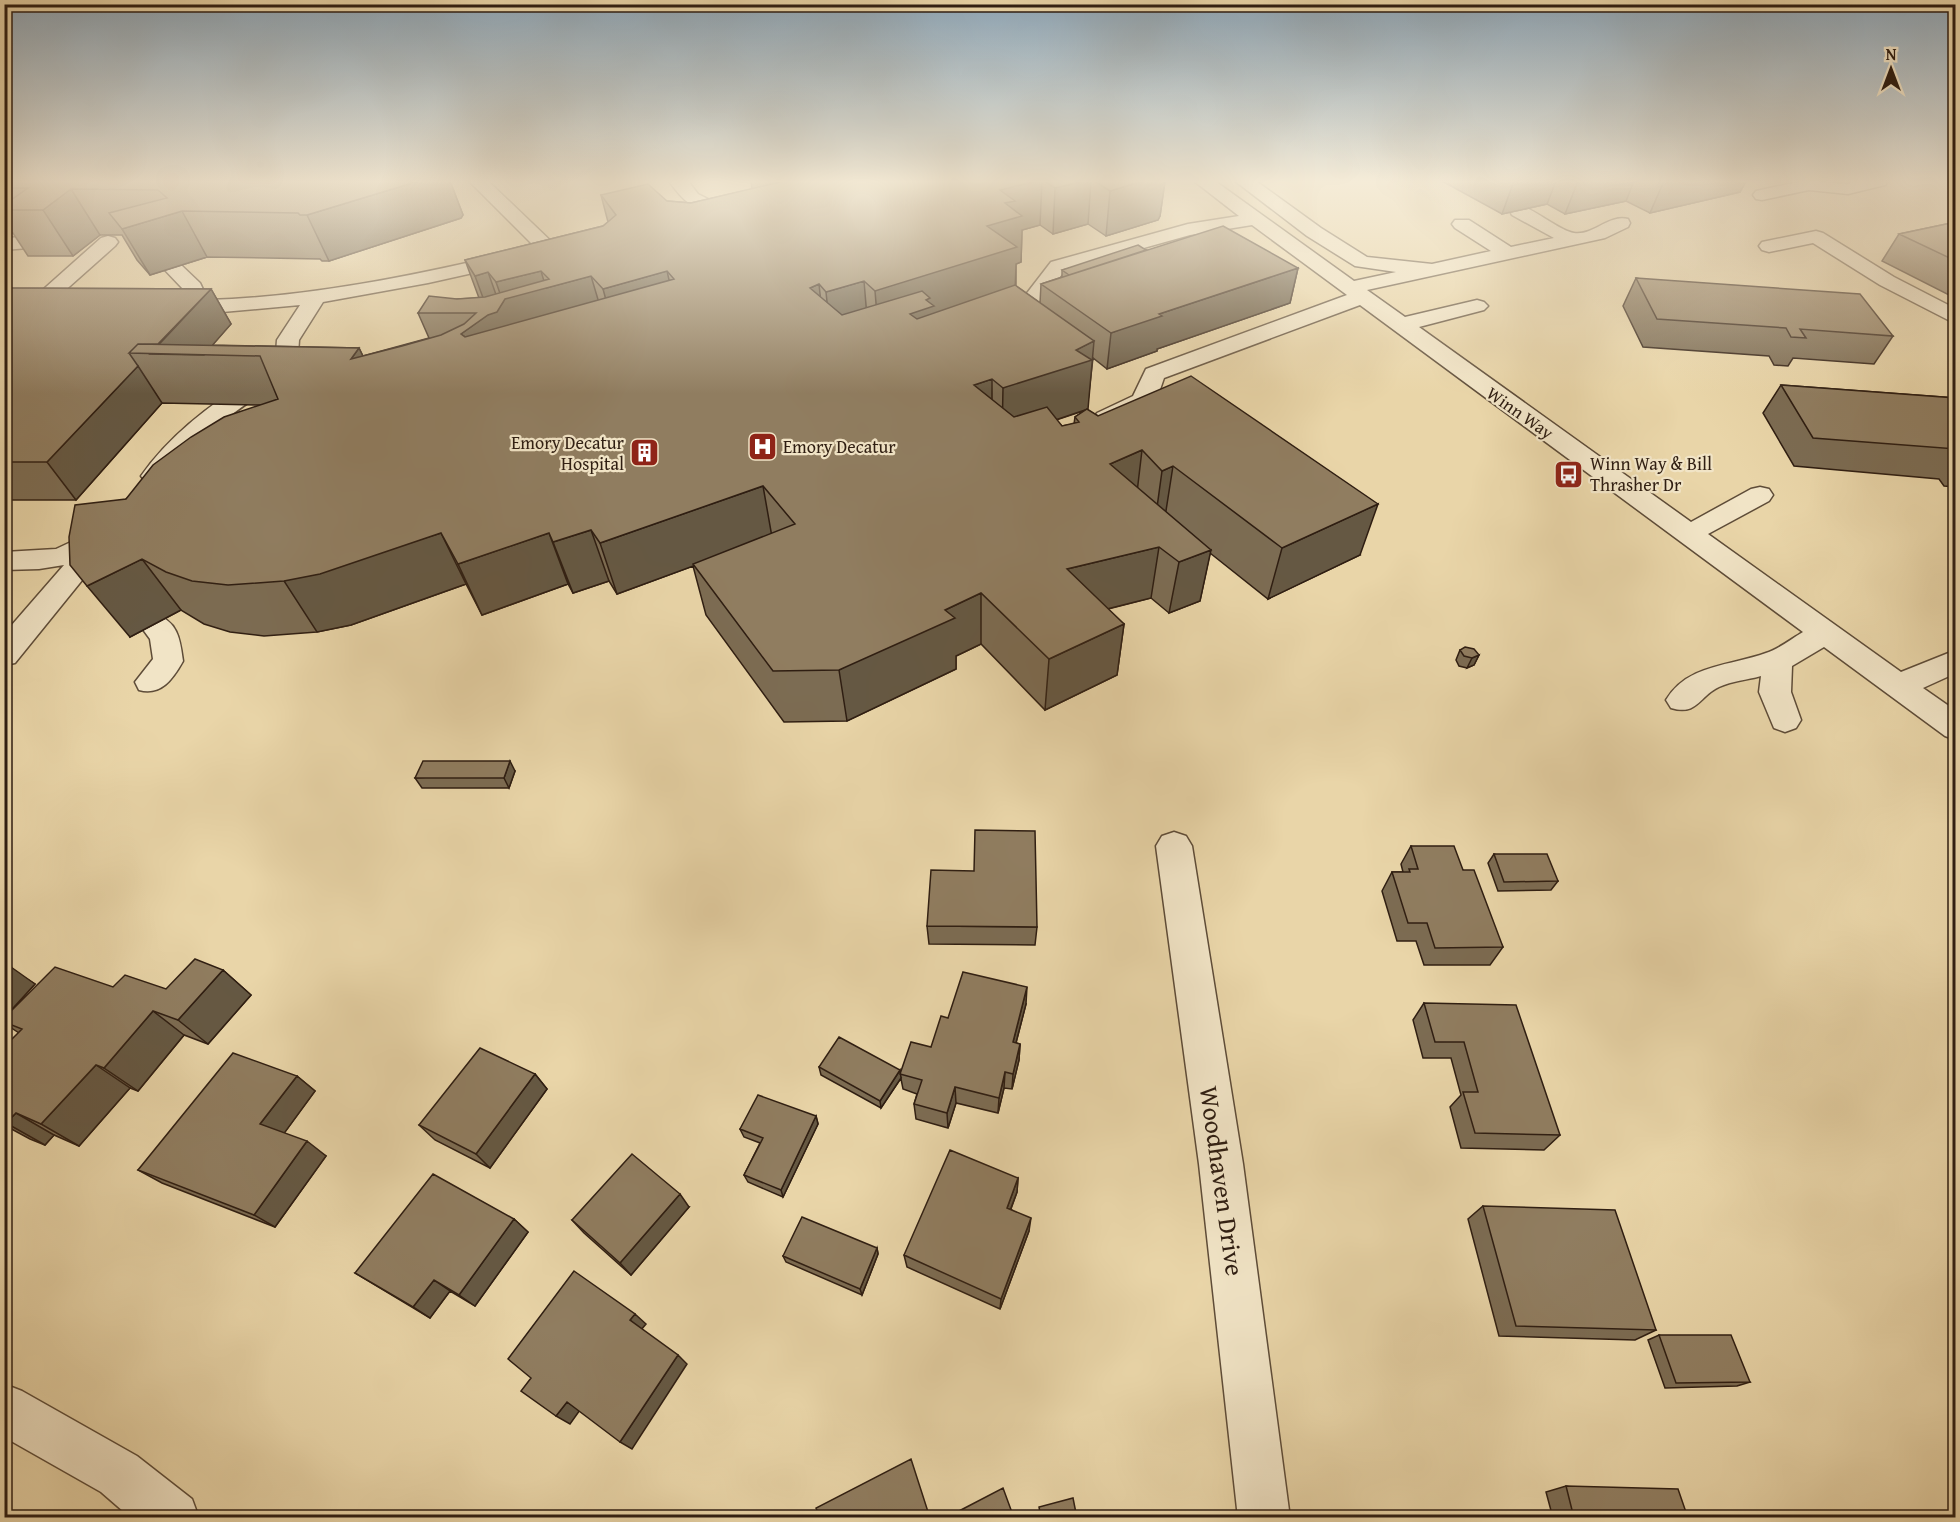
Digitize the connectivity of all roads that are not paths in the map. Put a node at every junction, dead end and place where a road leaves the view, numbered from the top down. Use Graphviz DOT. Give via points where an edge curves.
graph roads {
  1 [pos="95,252"];
  2 [pos="540,252"];
  3 [pos="1108,252"];
  4 [pos="1301,252"];
  5 [pos="1346,252"];
  6 [pos="1506,252"];
  7 [pos="1518,252"];
  8 [pos="1840,252"];
  9 [pos="1509,254"];
  10 [pos="173,268"];
  11 [pos="1432,270"];
  12 [pos="1356,293"];
  13 [pos="315,298"];
  14 [pos="1477,306"];
  15 [pos="70,308"];
  16 [pos="200,308"];
  17 [pos="154,309"];
  18 [pos="1956,318"];
  19 [pos="1400,325"];
  20 [pos="991,328"];
  21 [pos="252,388"];
  22 [pos="257,420"];
  23 [pos="1087,427"];
  24 [pos="141,492"];
  25 [pos="1760,495"];
  26 [pos="1688,534"];
  27 [pos="4,561"];
  28 [pos="4,578"];
  29 [pos="39,613"];
  30 [pos="154,624"];
  31 [pos="1825,633"];
  32 [pos="4,655"];
  33 [pos="1777,661"];
  34 [pos="1956,661"];
  35 [pos="150,682"];
  36 [pos="1897,686"];
  37 [pos="1682,700"];
  38 [pos="1785,720"];
  39 [pos="1956,728"];
  40 [pos="1174,846"];
  41 [pos="4,1409"];
  42 [pos="173,1518"];
  43 [pos="1264,1518"];
  1 -- 15 [label="street" via="25,307"];
  2 -- 13 [label="street" via="448,274"];
  3 -- 20 [label="street" via="1058,266 1034,297 1042,306"];
  4 -- 12 [label="street, Winn Way"];
  5 -- 11 [label="street" via="1362,262"];
  6 -- 9 [label="street"];
  7 -- 9 [label="street"];
  8 -- 18 [label="street"];
  9 -- 11 [label="street"];
  10 -- 16 [label="street" via="193,287"];
  11 -- 12 [label="street"];
  12 -- 19 [label="street, Winn Way"];
  12 -- 23 [label="street" via="1154,374 1143,400"];
  13 -- 16 [label="street"];
  13 -- 21 [label="street" via="288,340 286,369"];
  14 -- 19 [label="street"];
  16 -- 17 [label="street"];
  19 -- 26 [label="street, Winn Way"];
  21 -- 22 [label="street"];
  21 -- 24 [label="street" via="185,440"];
  25 -- 26 [label="street"];
  26 -- 31 [label="street, Winn Way"];
  27 -- 29 [label="street" via="38,562 66,557 112,526"];
  28 -- 29 [label="street" via="36,582 40,589"];
  29 -- 32 [label="street"];
  30 -- 35 [label="street" via="165,636 168,661"];
  31 -- 33 [label="street"];
  31 -- 36 [label="street, Winn Way"];
  33 -- 37 [label="street" via="1708,679"];
  33 -- 38 [label="street" via="1775,692"];
  34 -- 36 [label="street"];
  36 -- 39 [label="street, Winn Way"];
  40 -- 43 [label="street, Woodhaven Drive" via="1221,1164"];
  41 -- 42 [label="street" via="119,1474"];
}
